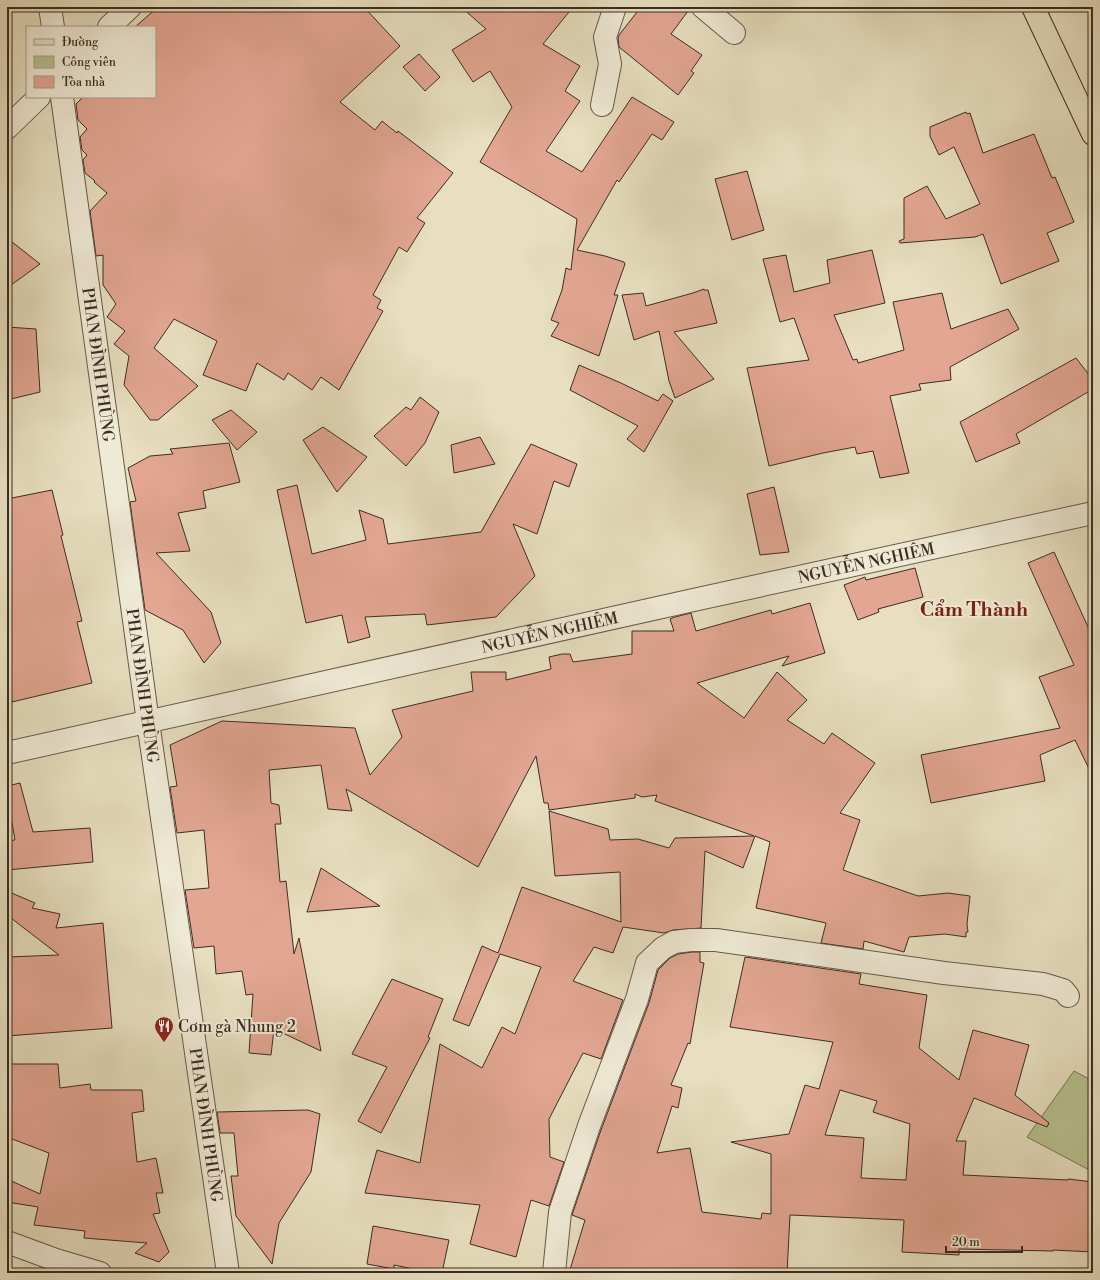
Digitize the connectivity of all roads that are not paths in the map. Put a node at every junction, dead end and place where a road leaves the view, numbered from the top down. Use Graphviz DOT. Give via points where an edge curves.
graph roads {
  1 [pos="50,7"];
  2 [pos="130,7"];
  3 [pos="615,7"];
  4 [pos="703,7"];
  5 [pos="1033,7"];
  6 [pos="53,26"];
  7 [pos="110,26"];
  8 [pos="734,33"];
  9 [pos="37,98"];
  10 [pos="62,98"];
  11 [pos="602,105"];
  12 [pos="7,128"];
  13 [pos="1093,134"];
  14 [pos="1093,513"];
  15 [pos="148,722"];
  16 [pos="7,753"];
  17 [pos="1068,996"];
  18 [pos="7,1242"];
  19 [pos="100,1273"];
  20 [pos="228,1273"];
  21 [pos="554,1273"];
  1 -- 6 [label="street"];
  2 -- 7 [label="street"];
  3 -- 11 [label="street" via="605,37 610,64"];
  4 -- 8 [label="street"];
  5 -- 13 [label="main road"];
  9 -- 12 [label="street"];
  10 -- 15 [label="street, PHAN ĐÌNH PHÙNG"];
  14 -- 15 [label="street, NGUYỄN NGHIÊM"];
  15 -- 16 [label="street, NGUYỄN NGHIÊM"];
  15 -- 20 [label="street, PHAN ĐÌNH PHÙNG"];
  17 -- 21 [label="street" via="1063,990 1043,984 944,973 716,940 674,942 663,948 647,963 637,1000 589,1126 560,1212"];
  18 -- 19 [label="street"];
}
